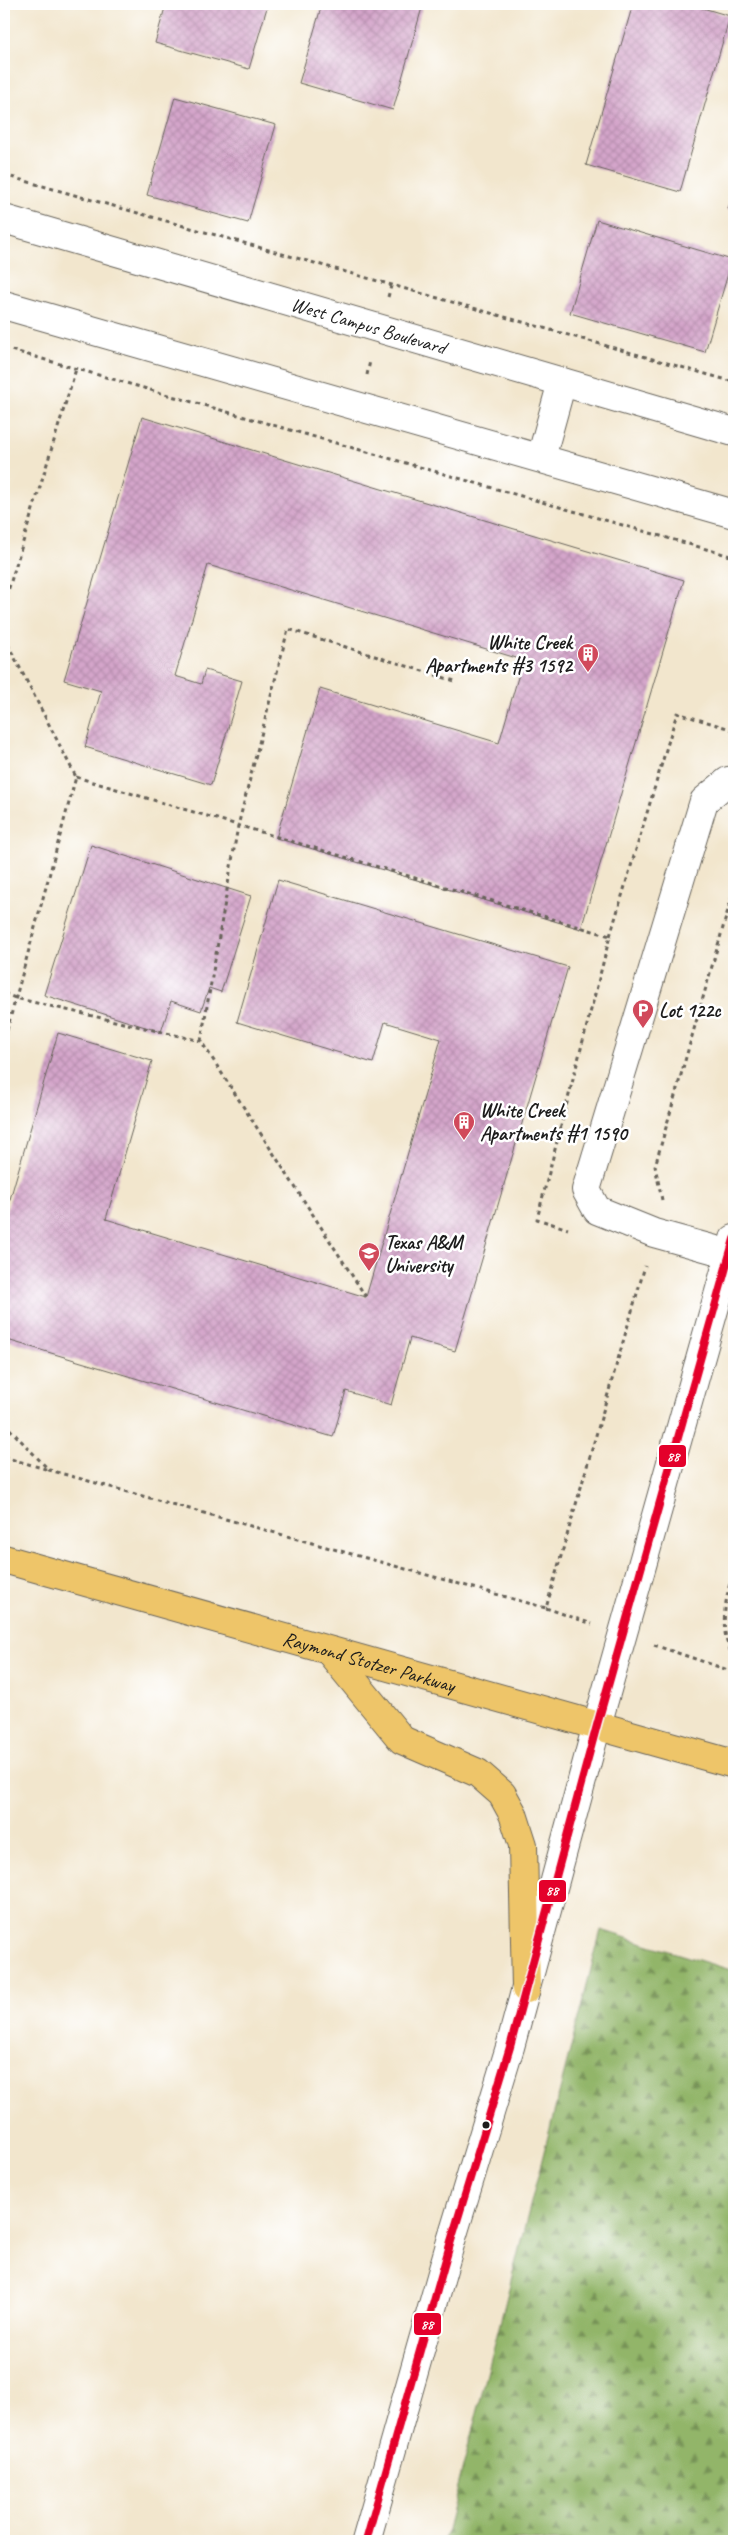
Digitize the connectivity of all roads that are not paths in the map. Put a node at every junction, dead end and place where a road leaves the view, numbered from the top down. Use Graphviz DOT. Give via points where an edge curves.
graph roads {
  1 [pos="4,219"];
  2 [pos="4,305"];
  3 [pos="562,382"];
  4 [pos="734,432"];
  5 [pos="541,458"];
  6 [pos="734,514"];
  7 [pos="734,780"];
  8 [pos="732,1247"];
  9 [pos="4,1559"];
  10 [pos="330,1651"];
  11 [pos="597,1725"];
  12 [pos="734,1764"];
  13 [pos="526,1989"];
  14 [pos="366,2541"];
  1 -- 3 [label="street, West Campus Boulevard"];
  2 -- 5 [label="street"];
  3 -- 4 [label="street, West Campus Boulevard"];
  3 -- 5 [label="street"];
  5 -- 6 [label="street"];
  7 -- 8 [label="street" via="728,780 704,801 586,1190 597,1210 654,1233"];
  8 -- 11 [label="street"];
  9 -- 10 [label="main road, Raymond Stotzer Parkway"];
  10 -- 11 [label="main road, Raymond Stotzer Parkway"];
  10 -- 13 [label="main road" via="402,1740 454,1760 478,1773 502,1794 513,1814 523,1845"];
  11 -- 12 [label="main road, Raymond Stotzer Parkway"];
  11 -- 13 [label="street"];
  13 -- 14 [label="street"];
}
